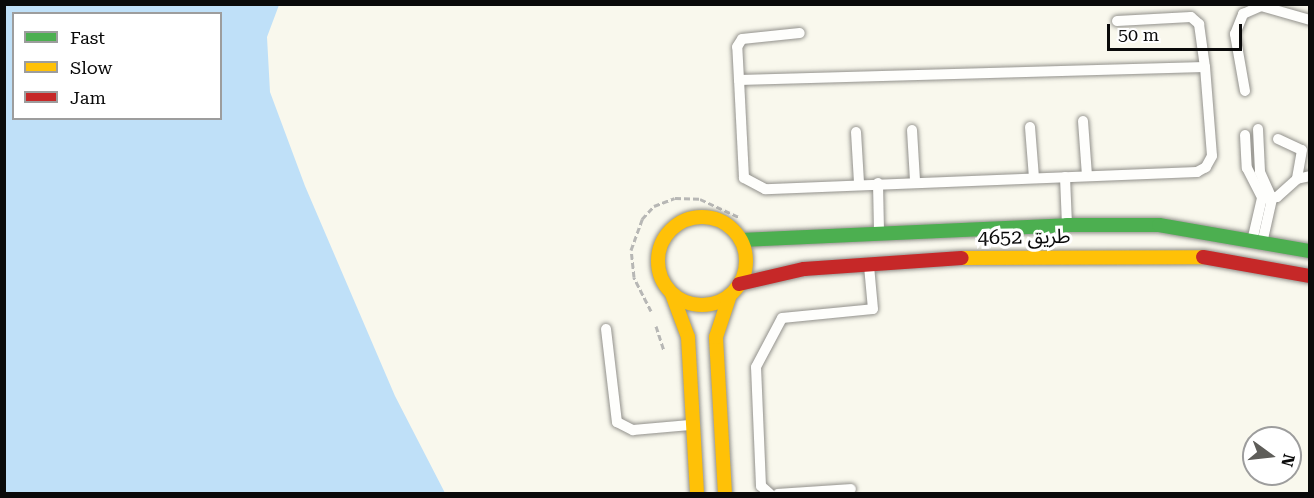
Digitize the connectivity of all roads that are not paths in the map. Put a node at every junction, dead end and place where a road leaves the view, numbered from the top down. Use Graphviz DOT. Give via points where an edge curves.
graph roads {
  1 [pos="1310,20"];
  2 [pos="1117,21"];
  3 [pos="800,33"];
  4 [pos="1205,67"];
  5 [pos="739,80"];
  6 [pos="1245,91"];
  7 [pos="1083,121"];
  8 [pos="1030,127"];
  9 [pos="1258,129"];
  10 [pos="912,130"];
  11 [pos="856,132"];
  12 [pos="1245,135"];
  13 [pos="1278,140"];
  14 [pos="1087,176"];
  15 [pos="1310,176"];
  16 [pos="1065,177"];
  17 [pos="1034,178"];
  18 [pos="1297,179"];
  19 [pos="915,181"];
  20 [pos="859,183"];
  21 [pos="878,183"];
  22 [pos="1267,198"];
  23 [pos="1067,225"];
  24 [pos="879,235"];
  25 [pos="1258,239"];
  26 [pos="741,240"];
  27 [pos="1310,251"];
  28 [pos="869,265"];
  29 [pos="1310,276"];
  30 [pos="735,290"];
  31 [pos="672,294"];
  32 [pos="606,329"];
  33 [pos="693,425"];
  34 [pos="851,489"];
  35 [pos="697,494"];
  36 [pos="725,494"];
  37 [pos="770,494"];
  38 [pos="778,494"];
  1 -- 6 [label="lane" via="1261,6 1243,14 1235,34"];
  2 -- 4 [label="lane" via="1191,17 1199,24"];
  3 -- 5 [label="lane" via="742,39 737,51"];
  4 -- 5 [label="lane"];
  4 -- 14 [label="lane" via="1212,156 1206,167 1197,172"];
  5 -- 20 [label="lane" via="744,178 765,189"];
  7 -- 14 [label="lane"];
  8 -- 17 [label="lane"];
  9 -- 22 [label="lane" via="1260,172"];
  10 -- 19 [label="lane"];
  11 -- 20 [label="lane"];
  12 -- 22 [label="lane" via="1247,168"];
  13 -- 18 [label="lane" via="1302,150"];
  14 -- 16 [label="lane"];
  15 -- 18 [label="lane"];
  16 -- 17 [label="lane"];
  16 -- 23 [label="lane"];
  17 -- 19 [label="lane"];
  18 -- 22 [label="lane"];
  19 -- 21 [label="lane"];
  20 -- 21 [label="lane"];
  21 -- 24 [label="lane"];
  22 -- 25 [label="lane"];
  23 -- 24 [label="street, طريق 4652"];
  23 -- 25 [label="street, طريق 4652" via="1159,225"];
  24 -- 26 [label="street, طريق 4652"];
  25 -- 27 [label="street, طريق 4652"];
  26 -- 30 [label="street" via="745,271"];
  26 -- 31 [label="street" via="730,226 717,219 704,216 679,222 659,249 657,264"];
  28 -- 29 [label="street, طريق 4652" via="991,256 1152,254 1201,257"];
  28 -- 30 [label="street, طريق 4652" via="804,269"];
  28 -- 37 [label="lane" via="873,309 782,318 777,321 756,367 761,486"];
  30 -- 31 [label="street" via="702,305"];
  30 -- 36 [label="street" via="716,338"];
  31 -- 33 [label="street" via="688,337"];
  32 -- 33 [label="lane" via="617,422 633,430"];
  33 -- 35 [label="street"];
  34 -- 38 [label="lane"];
}
